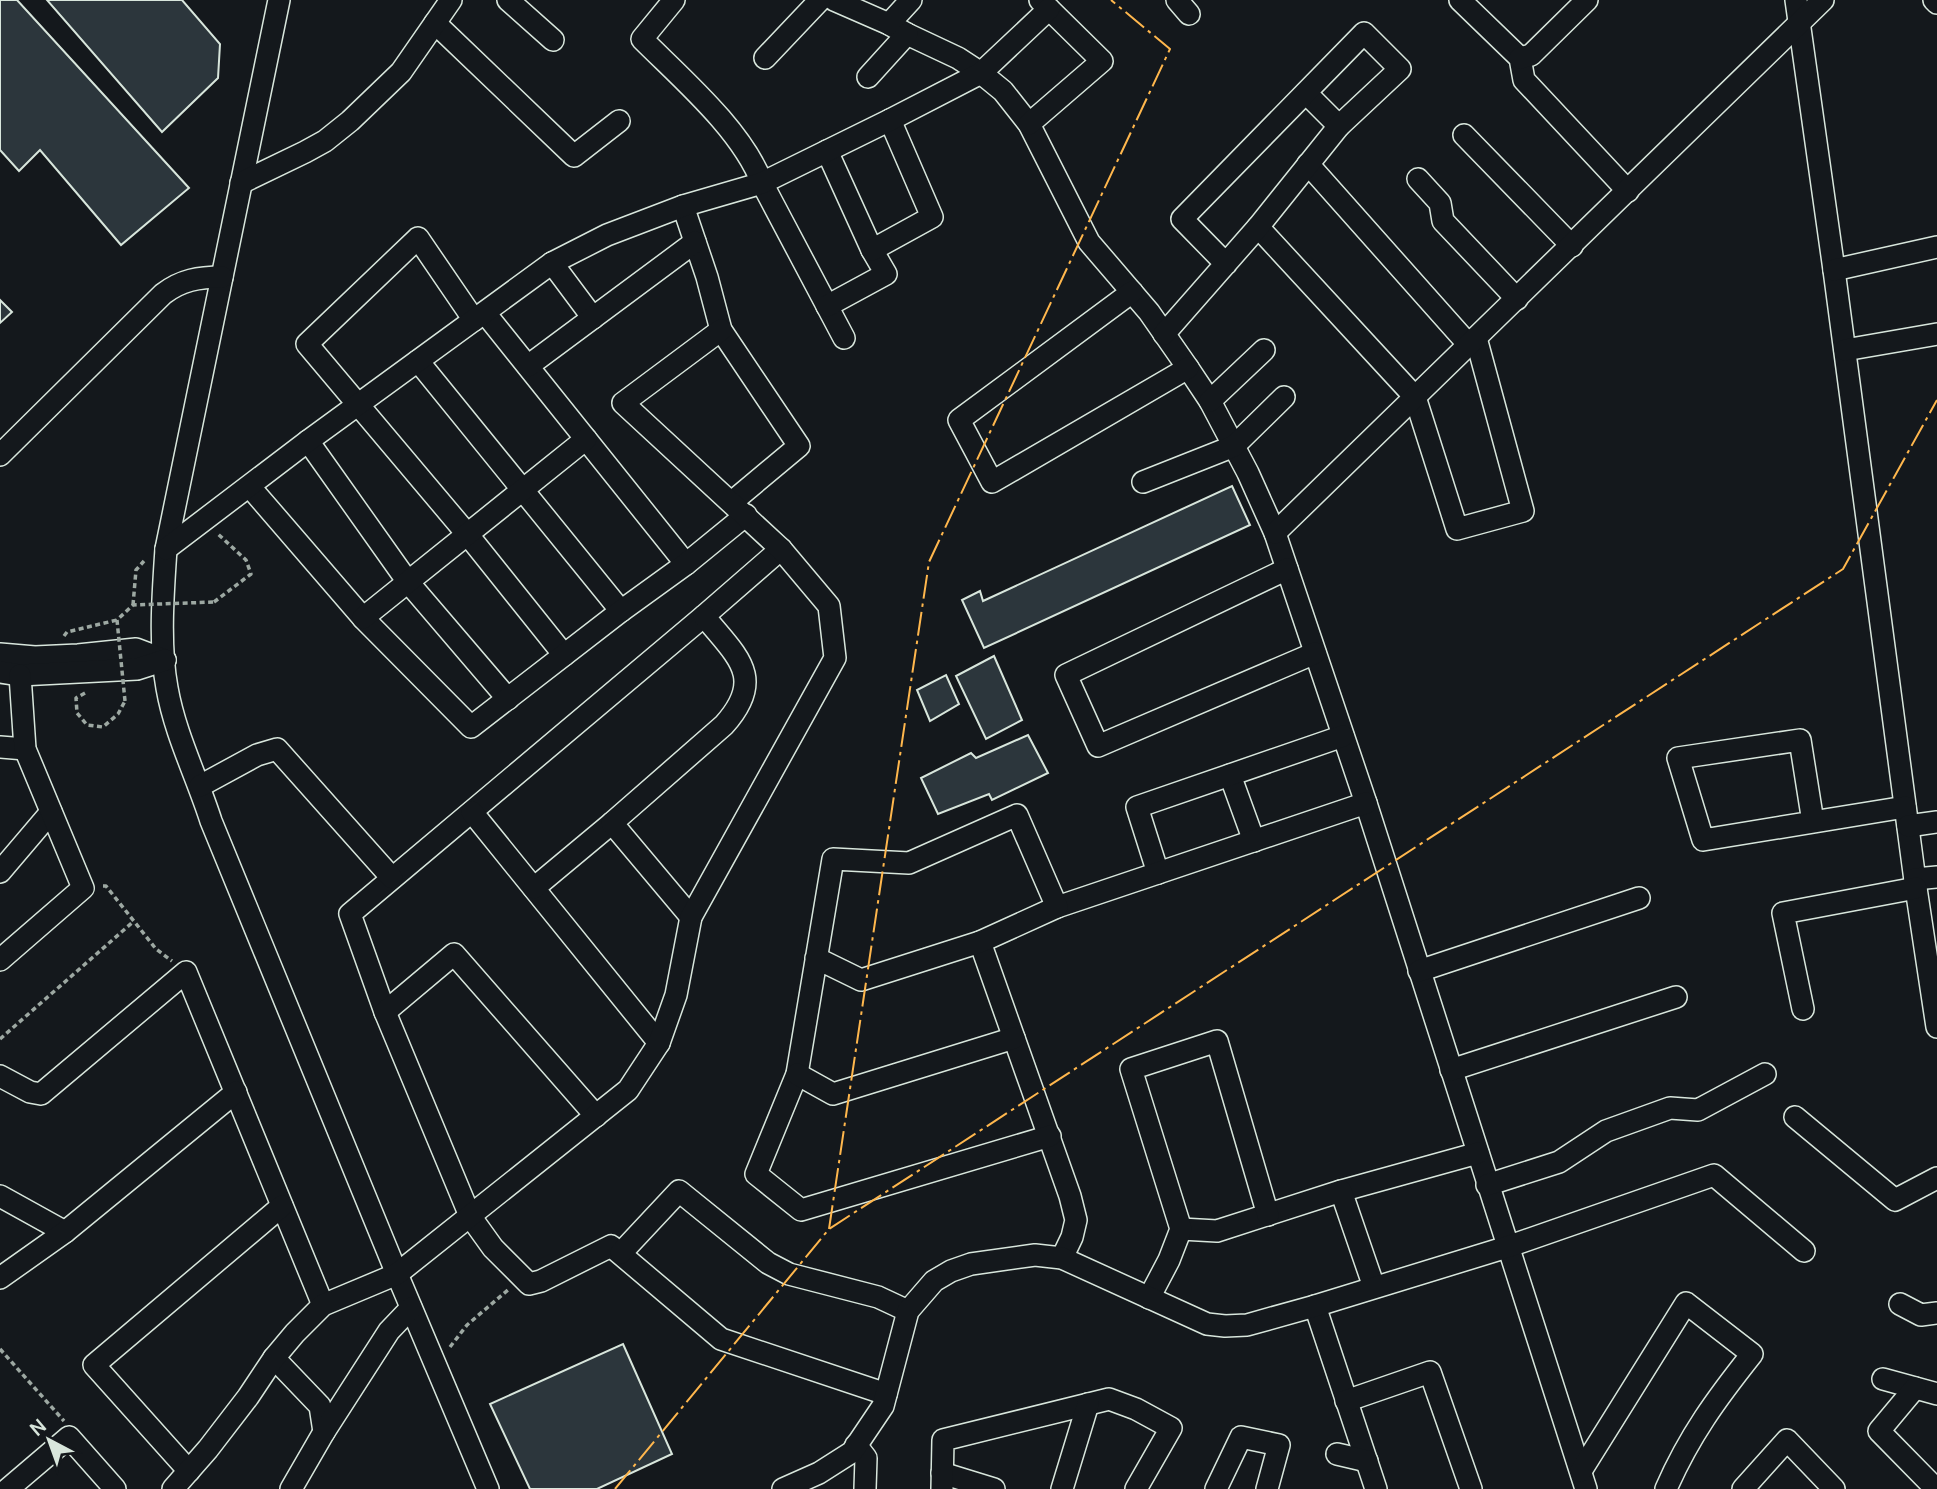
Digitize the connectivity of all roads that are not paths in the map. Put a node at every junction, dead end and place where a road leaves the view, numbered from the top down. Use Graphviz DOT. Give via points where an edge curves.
graph roads {
  1 [pos="279,0"];
  2 [pos="451,0"];
  3 [pos="508,0"];
  4 [pos="674,0"];
  5 [pos="820,0"];
  6 [pos="834,0"];
  7 [pos="911,0"];
  8 [pos="1461,0"];
  9 [pos="1587,0"];
  10 [pos="1796,0"];
  11 [pos="1824,0"];
  12 [pos="1045,5"];
  13 [pos="1800,22"];
  14 [pos="435,23"];
  15 [pos="898,29"];
  16 [pos="553,40"];
  17 [pos="765,58"];
  18 [pos="1520,58"];
  19 [pos="981,73"];
  20 [pos="867,77"];
  21 [pos="1306,93"];
  22 [pos="890,120"];
  23 [pos="619,121"];
  24 [pos="1029,124"];
  25 [pos="1339,126"];
  26 [pos="1464,135"];
  27 [pos="827,150"];
  28 [pos="1308,164"];
  29 [pos="1419,179"];
  30 [pos="241,183"];
  31 [pos="762,183"];
  32 [pos="1628,191"];
  33 [pos="683,206"];
  34 [pos="1258,227"];
  35 [pos="695,242"];
  36 [pos="1572,246"];
  37 [pos="1937,247"];
  38 [pos="872,250"];
  39 [pos="552,263"];
  40 [pos="1226,264"];
  41 [pos="1834,270"];
  42 [pos="222,277"];
  43 [pos="1132,292"];
  44 [pos="1517,299"];
  45 [pos="827,306"];
  46 [pos="479,316"];
  47 [pos="593,318"];
  48 [pos="721,330"];
  49 [pos="1164,334"];
  50 [pos="1937,334"];
  51 [pos="844,338"];
  52 [pos="1473,342"];
  53 [pos="1264,350"];
  54 [pos="1844,350"];
  55 [pos="418,361"];
  56 [pos="528,366"];
  57 [pos="1188,368"];
  58 [pos="1284,397"];
  59 [pos="1415,397"];
  60 [pos="1210,401"];
  61 [pos="360,405"];
  62 [pos="586,439"];
  63 [pos="308,441"];
  64 [pos="1234,446"];
  65 [pos="0,454"];
  66 [pos="1143,482"];
  67 [pos="250,487"];
  68 [pos="523,490"];
  69 [pos="739,508"];
  70 [pos="1275,533"];
  71 [pos="468,535"];
  72 [pos="166,549"];
  73 [pos="781,549"];
  74 [pos="686,564"];
  75 [pos="1287,569"];
  76 [pos="408,582"];
  77 [pos="621,611"];
  78 [pos="704,616"];
  79 [pos="363,618"];
  80 [pos="1315,653"];
  81 [pos="0,654"];
  82 [pos="564,655"];
  83 [pos="164,660"];
  84 [pos="10,674"];
  85 [pos="508,699"];
  86 [pos="1343,736"];
  87 [pos="0,747"];
  88 [pos="25,749"];
  89 [pos="1230,775"];
  90 [pos="200,786"];
  91 [pos="1366,803"];
  92 [pos="51,812"];
  93 [pos="472,812"];
  94 [pos="1906,816"];
  95 [pos="1813,822"];
  96 [pos="1937,822"];
  97 [pos="612,823"];
  98 [pos="1254,841"];
  99 [pos="0,872"];
  100 [pos="1158,873"];
  101 [pos="1937,877"];
  102 [pos="392,878"];
  103 [pos="1915,883"];
  104 [pos="534,888"];
  105 [pos="1639,898"];
  106 [pos="1057,907"];
  107 [pos="691,916"];
  108 [pos="979,942"];
  109 [pos="816,958"];
  110 [pos="0,960"];
  111 [pos="1419,971"];
  112 [pos="1676,997"];
  113 [pos="1803,1009"];
  114 [pos="385,1012"];
  115 [pos="1937,1027"];
  116 [pos="1014,1038"];
  117 [pos="659,1042"];
  118 [pos="1451,1070"];
  119 [pos="797,1073"];
  120 [pos="1765,1074"];
  121 [pos="0,1076"];
  122 [pos="236,1091"];
  123 [pos="596,1116"];
  124 [pos="1796,1117"];
  125 [pos="1049,1136"];
  126 [pos="1478,1153"];
  127 [pos="1937,1178"];
  128 [pos="1488,1185"];
  129 [pos="1341,1191"];
  130 [pos="0,1196"];
  131 [pos="282,1206"];
  132 [pos="1268,1215"];
  133 [pos="470,1216"];
  134 [pos="1181,1229"];
  135 [pos="65,1232"];
  136 [pos="1507,1247"];
  137 [pos="1804,1251"];
  138 [pos="621,1253"];
  139 [pos="1062,1258"];
  140 [pos="397,1274"];
  141 [pos="0,1278"];
  142 [pos="1374,1287"];
  143 [pos="1149,1297"];
  144 [pos="1900,1304"];
  145 [pos="323,1305"];
  146 [pos="1315,1306"];
  147 [pos="411,1308"];
  148 [pos="908,1311"];
  149 [pos="1937,1314"];
  150 [pos="274,1358"];
  151 [pos="1883,1378"];
  152 [pos="1915,1388"];
  153 [pos="886,1394"];
  154 [pos="1937,1394"];
  155 [pos="1346,1401"];
  156 [pos="1088,1405"];
  157 [pos="324,1432"];
  158 [pos="856,1445"];
  159 [pos="1337,1454"];
  160 [pos="1367,1461"];
  161 [pos="189,1471"];
  162 [pos="1583,1480"];
  163 [pos="942,1481"];
  164 [pos="295,1488"];
  165 [pos="8,1489"];
  166 [pos="115,1489"];
  167 [pos="173,1489"];
  168 [pos="488,1489"];
  169 [pos="783,1489"];
  170 [pos="864,1489"];
  171 [pos="994,1489"];
  172 [pos="1062,1489"];
  173 [pos="1136,1489"];
  174 [pos="1216,1489"];
  175 [pos="1267,1489"];
  176 [pos="1376,1489"];
  177 [pos="1471,1489"];
  178 [pos="1666,1489"];
  179 [pos="1743,1489"];
  180 [pos="1835,1489"];
  181 [pos="1937,1489"];
  1 -- 30 [label="street"];
  2 -- 14 [label="street"];
  3 -- 16 [label="street"];
  4 -- 31 [label="street" via="642,39 722,121 755,165"];
  5 -- 17 [label="street"];
  6 -- 15 [label="street"];
  7 -- 15 [label="street"];
  8 -- 18 [label="street"];
  9 -- 18 [label="street" via="1531,55"];
  10 -- 13 [label="street"];
  11 -- 13 [label="street"];
  12 -- 19 [label="street"];
  12 -- 24 [label="street" via="1102,61"];
  13 -- 32 [label="street"];
  13 -- 41 [label="street"];
  14 -- 23 [label="street" via="574,156"];
  14 -- 30 [label="street" via="401,72 350,121 325,141"];
  15 -- 19 [label="street"];
  15 -- 20 [label="street"];
  18 -- 32 [label="street" via="1524,80"];
  19 -- 22 [label="street"];
  19 -- 24 [label="street" via="1003,91"];
  21 -- 25 [label="street"];
  21 -- 25 [label="street" via="1364,33 1400,69"];
  21 -- 40 [label="street" via="1182,219"];
  22 -- 27 [label="street"];
  22 -- 38 [label="street" via="932,217"];
  24 -- 43 [label="street" via="1089,242"];
  25 -- 28 [label="street"];
  26 -- 36 [label="street"];
  27 -- 31 [label="street"];
  27 -- 38 [label="street"];
  28 -- 34 [label="street"];
  28 -- 52 [label="street"];
  29 -- 44 [label="street" via="1440,203 1443,221"];
  30 -- 42 [label="street"];
  31 -- 33 [label="street"];
  31 -- 45 [label="street"];
  32 -- 36 [label="street"];
  33 -- 35 [label="street"];
  33 -- 39 [label="street" via="607,235"];
  34 -- 40 [label="street"];
  34 -- 59 [label="street"];
  35 -- 47 [label="street"];
  35 -- 48 [label="street"];
  36 -- 44 [label="street"];
  37 -- 41 [label="street"];
  38 -- 45 [label="street" via="886,274"];
  39 -- 46 [label="street"];
  39 -- 47 [label="street"];
  40 -- 49 [label="street"];
  41 -- 54 [label="street"];
  42 -- 65 [label="street" via="172,286"];
  42 -- 72 [label="street"];
  43 -- 49 [label="street"];
  43 -- 57 [label="street" via="959,420 992,482"];
  44 -- 52 [label="street"];
  45 -- 51 [label="street"];
  46 -- 55 [label="street"];
  46 -- 56 [label="street"];
  46 -- 61 [label="street" via="418,238 307,344"];
  47 -- 56 [label="street"];
  48 -- 69 [label="street" via="799,446"];
  48 -- 69 [label="street" via="623,403"];
  49 -- 57 [label="street"];
  50 -- 54 [label="street"];
  52 -- 59 [label="street"];
  52 -- 59 [label="street" via="1523,511 1457,529"];
  53 -- 60 [label="street"];
  54 -- 94 [label="street"];
  55 -- 61 [label="street"];
  55 -- 68 [label="street"];
  56 -- 62 [label="street"];
  57 -- 60 [label="street"];
  58 -- 64 [label="street"];
  59 -- 70 [label="street"];
  60 -- 64 [label="street"];
  61 -- 63 [label="street"];
  61 -- 71 [label="street"];
  62 -- 68 [label="street"];
  62 -- 74 [label="street"];
  63 -- 67 [label="street"];
  63 -- 76 [label="street"];
  64 -- 66 [label="street"];
  64 -- 70 [label="street"];
  67 -- 72 [label="street"];
  67 -- 79 [label="street"];
  68 -- 71 [label="street"];
  68 -- 77 [label="street"];
  69 -- 73 [label="street"];
  69 -- 74 [label="street"];
  70 -- 75 [label="street"];
  71 -- 76 [label="street"];
  71 -- 82 [label="street"];
  72 -- 83 [label="street"];
  73 -- 78 [label="street"];
  73 -- 107 [label="street" via="829,606 835,658"];
  74 -- 77 [label="street"];
  75 -- 80 [label="street"];
  75 -- 80 [label="street" via="1066,675 1098,746"];
  76 -- 79 [label="street"];
  76 -- 85 [label="street"];
  77 -- 82 [label="street"];
  78 -- 93 [label="street"];
  78 -- 97 [label="street" via="739,659 746,684 743,698 724,725"];
  79 -- 85 [label="street" via="471,727"];
  80 -- 86 [label="street"];
  81 -- 83 [label="street" via="35,657 136,649"];
  82 -- 85 [label="street"];
  83 -- 84 [label="street" via="137,669"];
  83 -- 90 [label="street" via="176,725"];
  84 -- 88 [label="street"];
  86 -- 89 [label="street"];
  86 -- 91 [label="street"];
  87 -- 88 [label="street"];
  88 -- 92 [label="street"];
  89 -- 98 [label="street"];
  89 -- 100 [label="street" via="1137,807"];
  90 -- 102 [label="street" via="277,749"];
  90 -- 140 [label="street"];
  91 -- 98 [label="street"];
  91 -- 111 [label="street"];
  92 -- 99 [label="street"];
  92 -- 110 [label="street" via="83,888"];
  93 -- 102 [label="street"];
  93 -- 104 [label="street"];
  94 -- 95 [label="street"];
  94 -- 96 [label="street"];
  94 -- 103 [label="street"];
  95 -- 95 [label="street" via="1703,840 1678,758 1800,740"];
  97 -- 104 [label="street"];
  97 -- 107 [label="street"];
  98 -- 100 [label="street"];
  100 -- 106 [label="street"];
  101 -- 103 [label="street"];
  102 -- 114 [label="street" via="350,914"];
  103 -- 113 [label="street" via="1783,913"];
  103 -- 115 [label="street"];
  104 -- 117 [label="street"];
  105 -- 111 [label="street"];
  106 -- 108 [label="street"];
  106 -- 109 [label="street" via="1017,816 909,863 833,859"];
  107 -- 117 [label="street" via="676,995"];
  108 -- 109 [label="street" via="861,980"];
  108 -- 116 [label="street"];
  109 -- 119 [label="street"];
  111 -- 118 [label="street"];
  112 -- 118 [label="street"];
  114 -- 123 [label="street" via="454,954"];
  114 -- 133 [label="street"];
  116 -- 119 [label="street" via="833,1094"];
  116 -- 125 [label="street"];
  117 -- 123 [label="street" via="628,1090"];
  118 -- 126 [label="street"];
  119 -- 125 [label="street" via="756,1174 802,1210"];
  120 -- 128 [label="street" via="1698,1110 1670,1108 1644,1117 1606,1131 1559,1162"];
  121 -- 122 [label="street" via="41,1094 186,972"];
  122 -- 131 [label="street"];
  122 -- 135 [label="street"];
  123 -- 133 [label="street"];
  124 -- 127 [label="street" via="1895,1200"];
  125 -- 139 [label="street" via="1076,1220"];
  126 -- 128 [label="street"];
  126 -- 129 [label="street"];
  128 -- 136 [label="street"];
  129 -- 132 [label="street"];
  129 -- 142 [label="street"];
  130 -- 135 [label="street"];
  131 -- 145 [label="street"];
  131 -- 161 [label="street" via="94,1365"];
  132 -- 134 [label="street" via="1217,1231"];
  132 -- 134 [label="street" via="1217,1041 1131,1069"];
  133 -- 138 [label="street" via="528,1284 611,1246"];
  133 -- 140 [label="street"];
  134 -- 143 [label="street"];
  135 -- 141 [label="street"];
  136 -- 137 [label="street" via="1714,1175"];
  136 -- 142 [label="street"];
  136 -- 162 [label="street"];
  138 -- 148 [label="street" via="679,1191 768,1263 789,1274 878,1297"];
  138 -- 153 [label="street" via="721,1339"];
  139 -- 143 [label="street"];
  139 -- 148 [label="street" via="1035,1255 971,1264 934,1280"];
  140 -- 145 [label="street"];
  140 -- 147 [label="street"];
  142 -- 146 [label="street"];
  143 -- 146 [label="street" via="1207,1324 1225,1326 1264,1321"];
  144 -- 149 [label="street" via="1921,1315"];
  145 -- 150 [label="street"];
  146 -- 155 [label="street"];
  147 -- 157 [label="street" via="389,1331"];
  147 -- 168 [label="street"];
  148 -- 153 [label="street"];
  150 -- 157 [label="street" via="320,1406"];
  150 -- 161 [label="street"];
  151 -- 152 [label="street"];
  152 -- 154 [label="street"];
  152 -- 181 [label="street" via="1879,1431"];
  153 -- 158 [label="street"];
  155 -- 160 [label="street"];
  155 -- 177 [label="street" via="1430,1372"];
  156 -- 163 [label="street" via="943,1440"];
  156 -- 172 [label="street"];
  156 -- 173 [label="street" via="1109,1399 1171,1428"];
  157 -- 164 [label="street"];
  158 -- 169 [label="street" via="819,1473"];
  158 -- 170 [label="street" via="866,1458"];
  159 -- 160 [label="street"];
  160 -- 176 [label="street"];
  161 -- 167 [label="street"];
  162 -- 178 [label="street" via="1686,1303 1752,1353 1713,1403 1680,1456"];
  163 -- 171 [label="street"];
  165 -- 166 [label="street" via="69,1437"];
  174 -- 175 [label="street" via="1241,1437 1279,1445"];
  179 -- 180 [label="street" via="1787,1440"];
}
